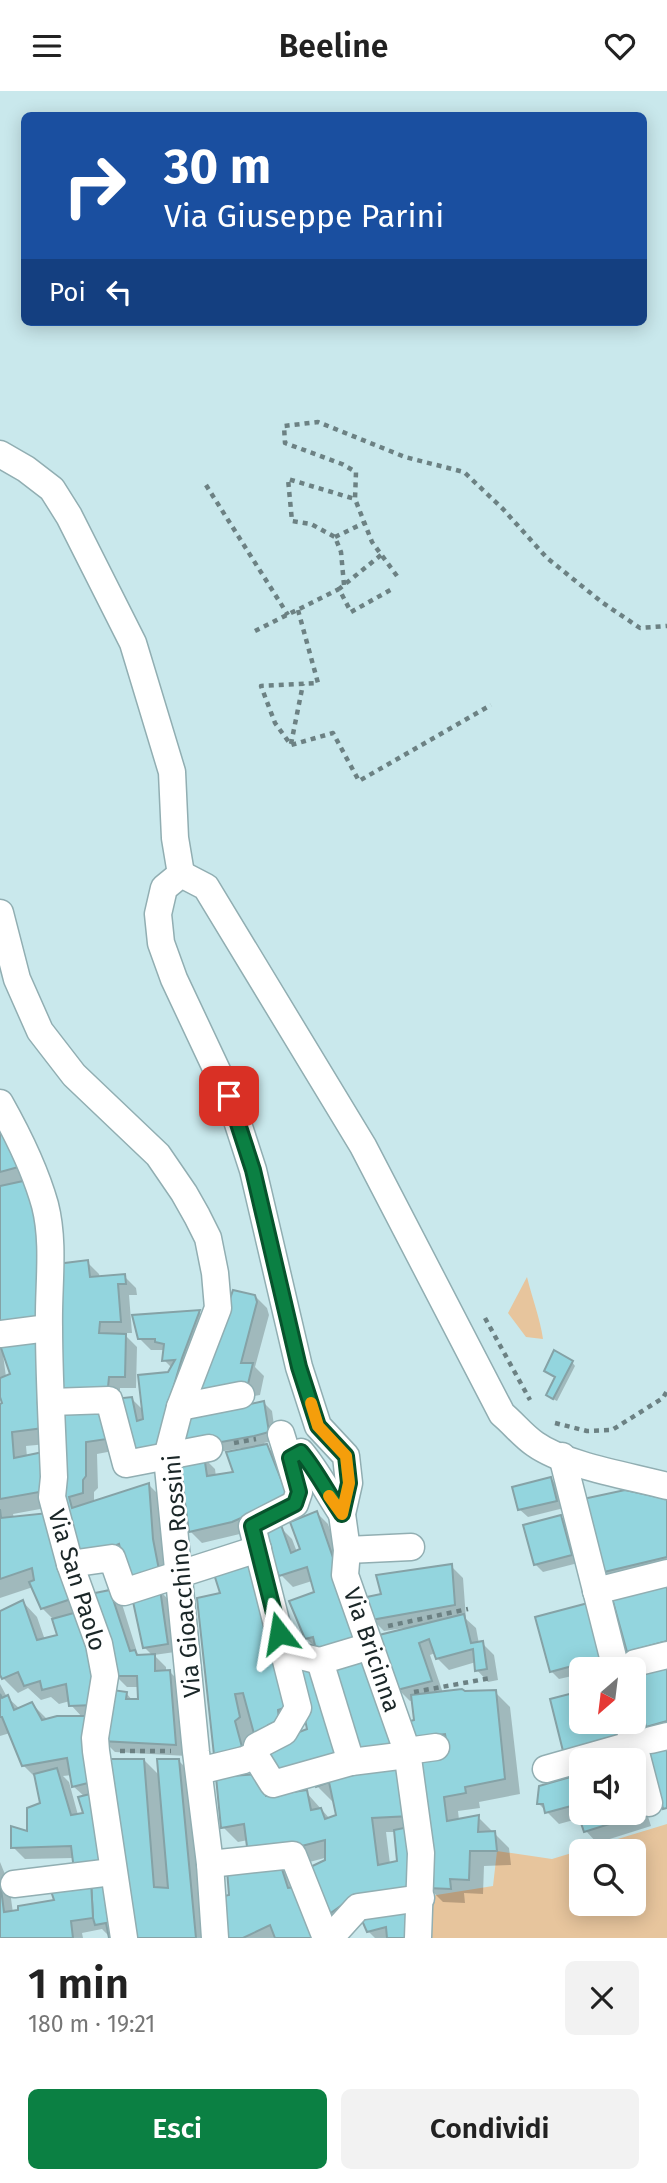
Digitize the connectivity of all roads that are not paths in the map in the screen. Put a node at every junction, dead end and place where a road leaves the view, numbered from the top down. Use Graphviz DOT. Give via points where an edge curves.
graph roads {
  1 [pos="0,454"];
  2 [pos="181,874"];
  3 [pos="0,913"];
  4 [pos="0,1103"];
  5 [pos="48,1328"];
  6 [pos="0,1334"];
  7 [pos="241,1395"];
  8 [pos="51,1402"];
  9 [pos="180,1407"];
  10 [pos="209,1448"];
  11 [pos="562,1456"];
  12 [pos="167,1457"];
  13 [pos="667,1486"];
  14 [pos="342,1514"];
  15 [pos="411,1547"];
  16 [pos="258,1549"];
  17 [pos="346,1550"];
  18 [pos="70,1564"];
  19 [pos="667,1573"];
  20 [pos="178,1574"];
  21 [pos="596,1591"];
  22 [pos="363,1640"];
  23 [pos="284,1653"];
  24 [pos="667,1655"];
  25 [pos="622,1657"];
  26 [pos="646,1660"];
  27 [pos="320,1661"];
  28 [pos="645,1735"];
  29 [pos="436,1747"];
  30 [pos="407,1753"];
  31 [pos="256,1755"];
  32 [pos="197,1761"];
  33 [pos="351,1762"];
  34 [pos="546,1769"];
  35 [pos="649,1803"];
  36 [pos="209,1864"];
  37 [pos="113,1873"];
  38 [pos="14,1884"];
  39 [pos="421,1898"];
  40 [pos="124,1938"];
  41 [pos="215,1938"];
  42 [pos="328,1938"];
  43 [pos="418,1938"];
  1 -- 2 [label="street" via="52,489 133,643 172,772"];
  2 -- 11 [label="street" via="206,887 363,1146 502,1414 536,1445"];
  2 -- 14 [label="street, Via Bricinna" via="164,888 158,914 161,943 229,1096 253,1170 299,1367 318,1426 346,1456 349,1483"];
  3 -- 9 [label="street, Via Gioacchino Rossini" via="17,979 40,1031 74,1075 158,1156 208,1238 218,1308"];
  4 -- 5 [label="street, Via San Paolo" via="19,1135 45,1206 51,1242"];
  5 -- 6 [label="street"];
  5 -- 8 [label="street, Via San Paolo"];
  7 -- 9 [label="street"];
  8 -- 12 [label="street" via="109,1401 126,1464"];
  8 -- 18 [label="street, Via San Paolo" via="52,1497"];
  9 -- 12 [label="street, Via Gioacchino Rossini"];
  10 -- 12 [label="street"];
  11 -- 13 [label="street"];
  11 -- 21 [label="street"];
  12 -- 20 [label="street, Via Gioacchino Rossini"];
  14 -- 16 [label="street" via="301,1452 285,1446 299,1492 295,1504 252,1526"];
  14 -- 17 [label="street, Via Bricinna"];
  15 -- 17 [label="street"];
  16 -- 20 [label="street"];
  16 -- 23 [label="street"];
  17 -- 22 [label="street, Via Bricinna" via="345,1575"];
  18 -- 20 [label="street" via="112,1558 124,1592"];
  18 -- 37 [label="street, Via San Paolo" via="99,1644 105,1676 95,1738"];
  19 -- 21 [label="street"];
  20 -- 32 [label="street, Via Gioacchino Rossini"];
  21 -- 25 [label="street"];
  22 -- 27 [label="street"];
  22 -- 30 [label="street, Via Bricinna" via="389,1697"];
  23 -- 27 [label="street"];
  23 -- 31 [label="street" via="298,1708 284,1733 257,1746"];
  24 -- 26 [label="street"];
  27 -- 33 [label="street"];
  28 -- 34 [label="street"];
  28 -- 35 [label="street"];
  29 -- 30 [label="street"];
  30 -- 33 [label="street"];
  30 -- 39 [label="street, Via Bricinna" via="420,1843"];
  31 -- 32 [label="street" via="244,1760"];
  31 -- 33 [label="street" via="273,1784"];
  32 -- 36 [label="street, Via Gioacchino Rossini"];
  36 -- 41 [label="street, Via Gioacchino Rossini"];
  36 -- 42 [label="street" via="293,1855"];
  37 -- 38 [label="street"];
  37 -- 40 [label="street, Via San Paolo"];
  39 -- 42 [label="street" via="358,1906"];
  39 -- 43 [label="street, Via Bricinna"];
}
